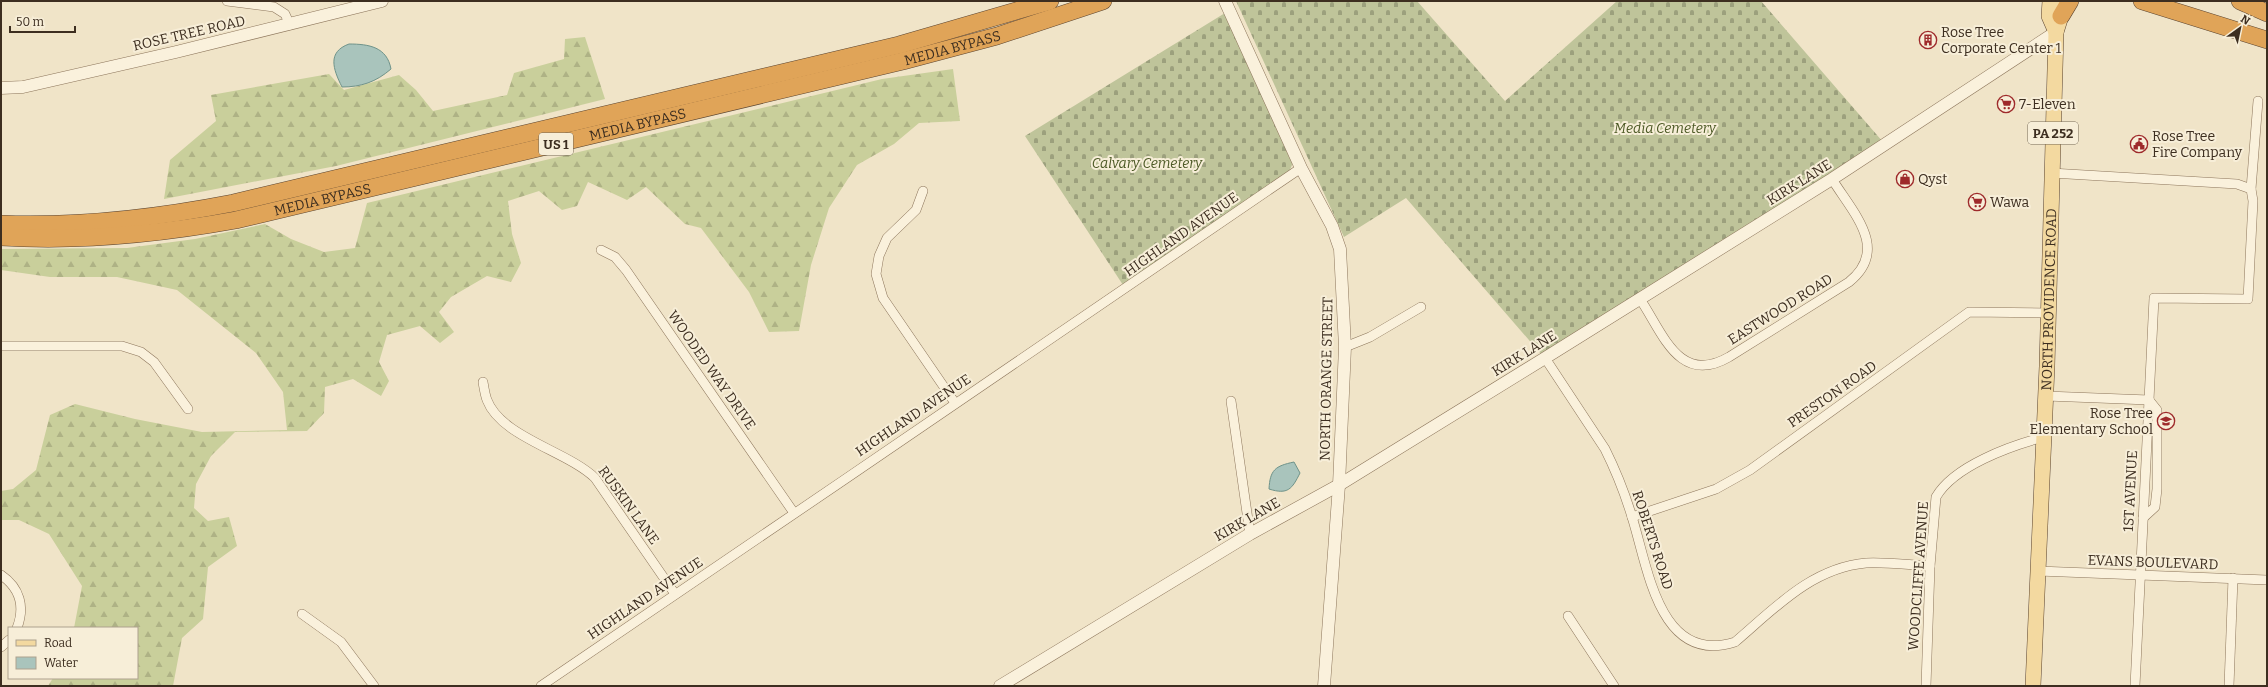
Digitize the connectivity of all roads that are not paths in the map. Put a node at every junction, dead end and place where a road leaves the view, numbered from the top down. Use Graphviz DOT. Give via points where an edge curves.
graph roads {
  1 [pos="227,1"];
  2 [pos="1050,1"];
  3 [pos="1103,1"];
  4 [pos="1225,1"];
  5 [pos="2050,1"];
  6 [pos="2070,1"];
  7 [pos="2142,1"];
  8 [pos="2240,1"];
  9 [pos="377,2"];
  10 [pos="2061,8"];
  11 [pos="2267,13"];
  12 [pos="290,25"];
  13 [pos="2056,32"];
  14 [pos="2267,40"];
  15 [pos="1,88"];
  16 [pos="2258,102"];
  17 [pos="1301,168"];
  18 [pos="2052,173"];
  19 [pos="1832,179"];
  20 [pos="2251,189"];
  21 [pos="923,191"];
  22 [pos="1,224"];
  23 [pos="1,238"];
  24 [pos="601,250"];
  25 [pos="1640,299"];
  26 [pos="1421,306"];
  27 [pos="2049,313"];
  28 [pos="1,346"];
  29 [pos="1345,347"];
  30 [pos="1545,358"];
  31 [pos="482,382"];
  32 [pos="2046,396"];
  33 [pos="2149,400"];
  34 [pos="1232,401"];
  35 [pos="955,403"];
  36 [pos="188,409"];
  37 [pos="2044,437"];
  38 [pos="1339,485"];
  39 [pos="794,513"];
  40 [pos="1632,517"];
  41 [pos="2143,518"];
  42 [pos="1250,534"];
  43 [pos="1930,566"];
  44 [pos="2038,571"];
  45 [pos="1,575"];
  46 [pos="2140,576"];
  47 [pos="2233,578"];
  48 [pos="2267,580"];
  49 [pos="676,594"];
  50 [pos="302,614"];
  51 [pos="1568,616"];
  52 [pos="17,627"];
  53 [pos="374,686"];
  54 [pos="541,686"];
  55 [pos="1000,686"];
  56 [pos="1324,686"];
  57 [pos="1614,686"];
  58 [pos="1926,686"];
  59 [pos="2033,686"];
  60 [pos="2135,686"];
  61 [pos="2229,686"];
  1 -- 12 [label="street" via="274,7 285,14"];
  2 -- 22 [label="highway, MEDIA BYPASS / US 1" via="899,45 233,203 132,219"];
  3 -- 23 [label="highway, MEDIA BYPASS / US 1" via="997,36 903,62 204,226 140,234 74,238"];
  4 -- 17 [label="street, NORTH ORANGE STREET"];
  5 -- 13 [label="main road, NORTH PROVIDENCE ROAD / PA 252" via="2049,16"];
  6 -- 10 [label="highway"];
  7 -- 14 [label="highway"];
  8 -- 11 [label="highway"];
  9 -- 12 [label="street, ROSE TREE ROAD"];
  10 -- 13 [label="main road, NORTH PROVIDENCE ROAD / PA 252"];
  12 -- 15 [label="street, ROSE TREE ROAD" via="23,87"];
  13 -- 18 [label="main road, NORTH PROVIDENCE ROAD / PA 252"];
  13 -- 19 [label="street, KIRK LANE"];
  16 -- 20 [label="street"];
  17 -- 29 [label="street, NORTH ORANGE STREET" via="1319,200 1340,249"];
  17 -- 35 [label="street, HIGHLAND AVENUE"];
  18 -- 20 [label="street" via="2237,184"];
  18 -- 27 [label="main road, NORTH PROVIDENCE ROAD / PA 252"];
  19 -- 25 [label="street, KIRK LANE"];
  19 -- 25 [label="street, EASTWOOD ROAD" via="1868,242 1869,255 1865,266 1849,282 1729,357 1716,365 1701,367 1685,362 1673,352"];
  20 -- 33 [label="street, 1ST AVENUE" via="2253,201 2248,299 2154,298"];
  21 -- 35 [label="street" via="916,210 887,238 879,256 876,274 883,298"];
  24 -- 39 [label="street, WOODED WAY DRIVE" via="615,257 626,270"];
  25 -- 30 [label="street, KIRK LANE"];
  26 -- 29 [label="street" via="1370,337"];
  27 -- 32 [label="main road, NORTH PROVIDENCE ROAD / PA 252"];
  27 -- 40 [label="street, PRESTON ROAD" via="1969,312 1750,470 1716,489"];
  28 -- 36 [label="street" via="122,346 141,352 154,362"];
  29 -- 38 [label="street, NORTH ORANGE STREET"];
  30 -- 38 [label="street, KIRK LANE"];
  30 -- 40 [label="street, ROBERTS ROAD" via="1605,449"];
  31 -- 49 [label="street, RUSKIN LANE" via="487,401 496,414 512,428 584,467 595,478"];
  32 -- 33 [label="street"];
  32 -- 37 [label="main road, NORTH PROVIDENCE ROAD / PA 252"];
  33 -- 41 [label="street, 1ST AVENUE"];
  33 -- 41 [label="street" via="2157,410 2157,489 2155,507"];
  34 -- 42 [label="street"];
  35 -- 39 [label="street, HIGHLAND AVENUE"];
  37 -- 43 [label="street, WOODCLIFFE AVENUE" via="2002,451 1963,471 1941,488 1934,508"];
  37 -- 44 [label="main road, NORTH PROVIDENCE ROAD / PA 252"];
  38 -- 42 [label="street, KIRK LANE"];
  38 -- 56 [label="street, NORTH ORANGE STREET"];
  39 -- 49 [label="street, HIGHLAND AVENUE"];
  40 -- 43 [label="street, ROBERTS ROAD" via="1652,589 1659,603 1681,636 1707,648 1735,642 1801,586 1826,573 1866,563"];
  41 -- 46 [label="street, 1ST AVENUE"];
  42 -- 55 [label="street, KIRK LANE"];
  43 -- 58 [label="street, WOODCLIFFE AVENUE"];
  44 -- 46 [label="street, EVANS BOULEVARD"];
  44 -- 59 [label="main road, NORTH PROVIDENCE ROAD / PA 252"];
  45 -- 52 [label="street" via="11,582 20,598 22,616"];
  46 -- 47 [label="street, EVANS BOULEVARD"];
  46 -- 60 [label="street, 1ST AVENUE"];
  47 -- 48 [label="street, EVANS BOULEVARD"];
  47 -- 61 [label="street"];
  49 -- 54 [label="street, HIGHLAND AVENUE"];
  50 -- 53 [label="street" via="341,642"];
  51 -- 57 [label="street"];
}
